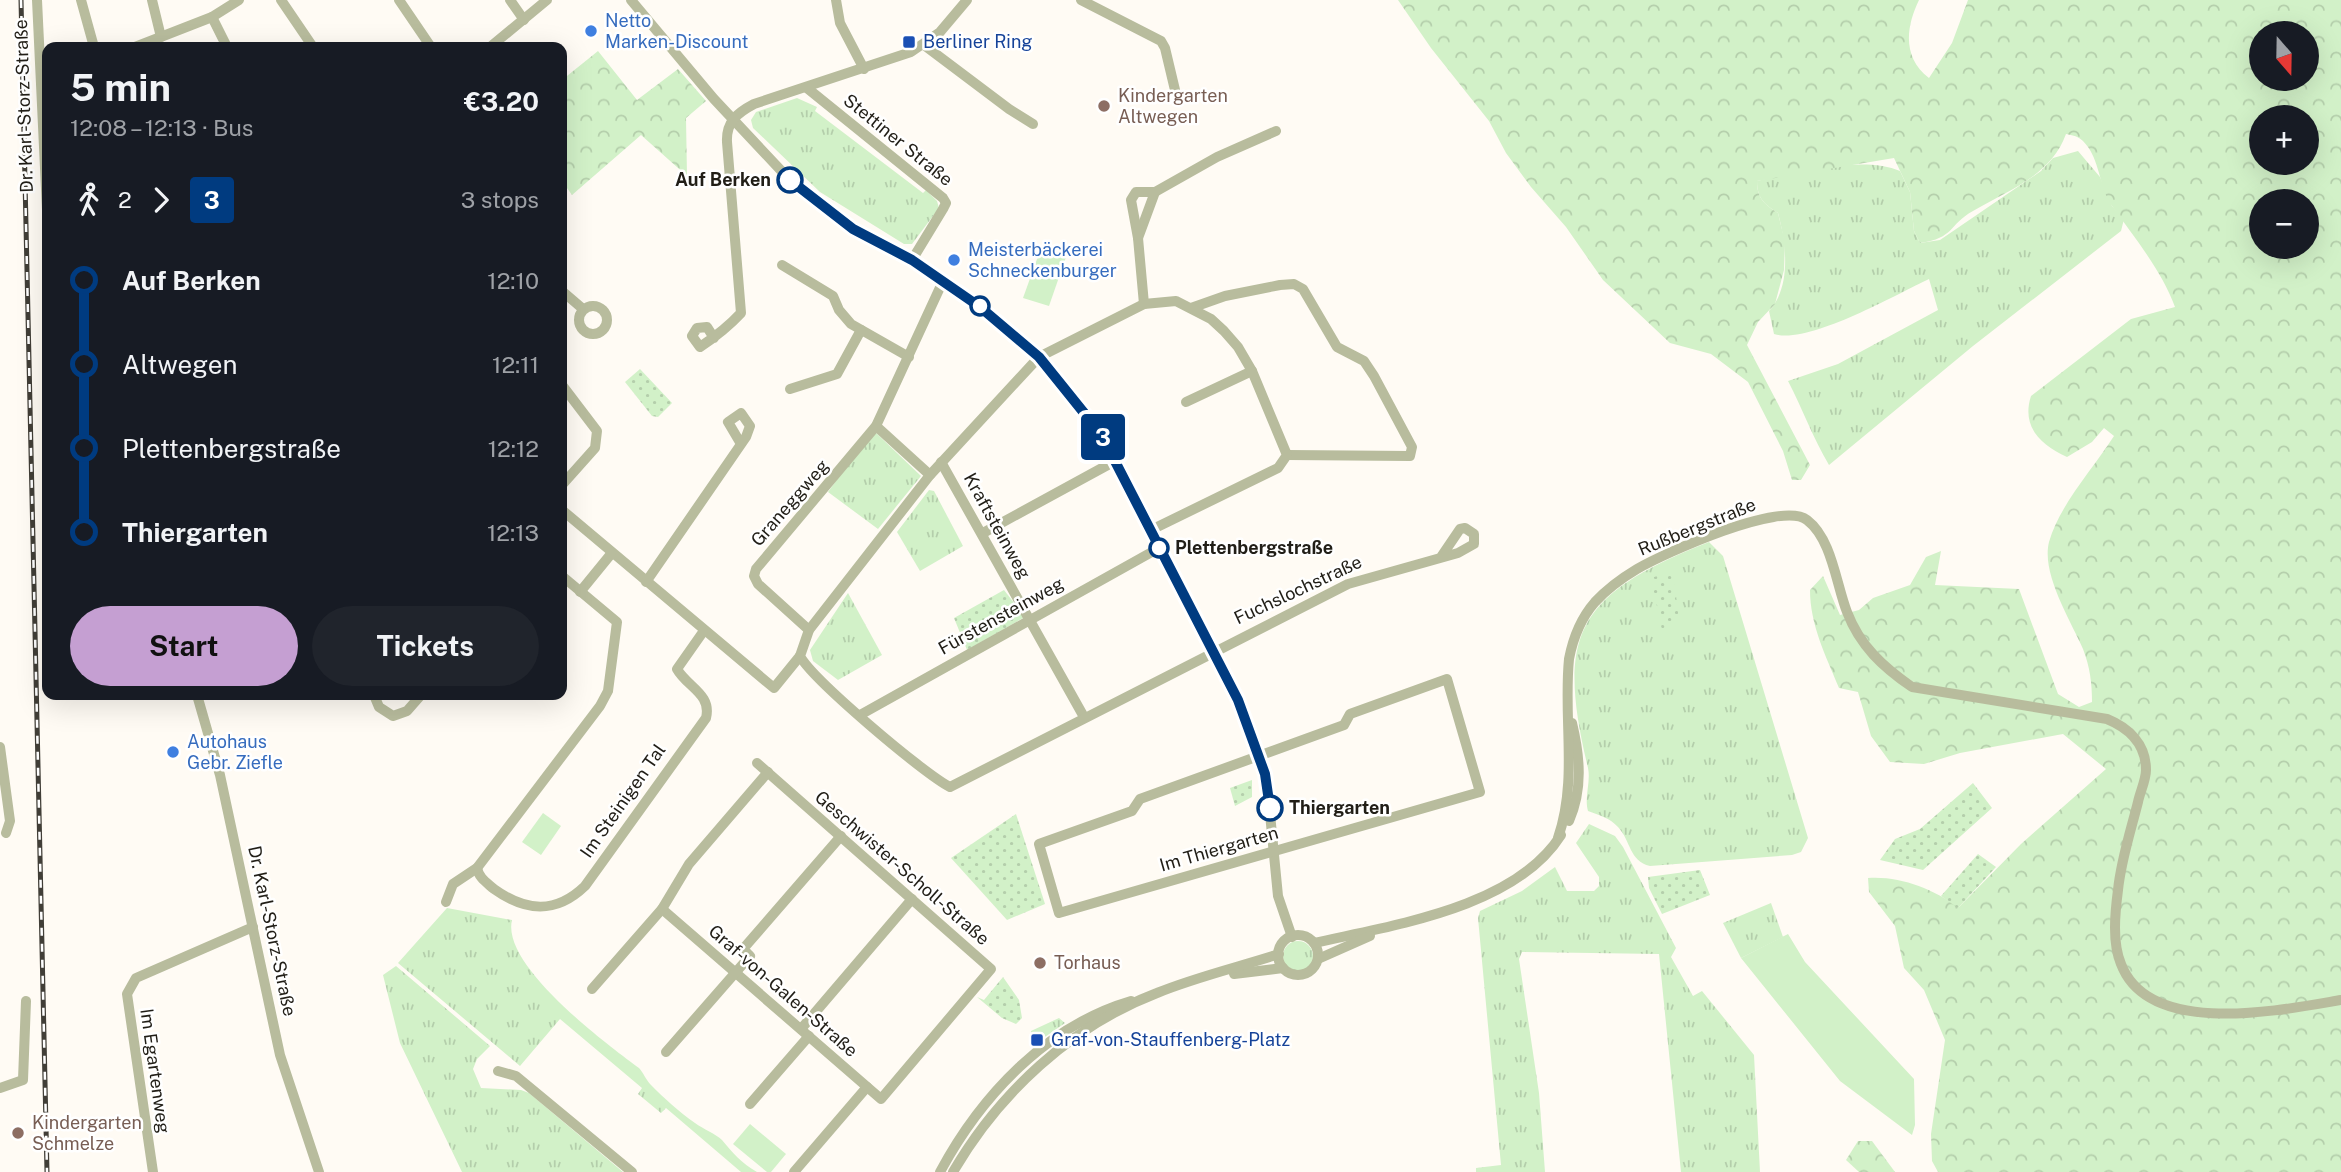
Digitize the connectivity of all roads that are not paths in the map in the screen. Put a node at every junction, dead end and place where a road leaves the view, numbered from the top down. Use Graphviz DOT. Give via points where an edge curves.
graph roads {
  1 [pos="37,0"];
  2 [pos="81,0"];
  3 [pos="152,0"];
  4 [pos="281,0"];
  5 [pos="399,0"];
  6 [pos="510,0"];
  7 [pos="547,0"];
  8 [pos="632,0"];
  9 [pos="835,0"];
  10 [pos="967,0"];
  11 [pos="1081,0"];
  12 [pos="234,1"];
  13 [pos="212,17"];
  14 [pos="524,20"];
  15 [pos="162,37"];
  16 [pos="93,42"];
  17 [pos="148,42"];
  18 [pos="224,42"];
  19 [pos="310,42"];
  20 [pos="428,42"];
  21 [pos="496,42"];
  22 [pos="924,45"];
  23 [pos="863,69"];
  24 [pos="807,88"];
  25 [pos="1175,90"];
  26 [pos="42,105"];
  27 [pos="733,119"];
  28 [pos="1033,124"];
  29 [pos="1276,131"];
  30 [pos="1155,192"];
  31 [pos="1139,238"];
  32 [pos="912,260"];
  33 [pos="782,265"];
  34 [pos="943,281"];
  35 [pos="567,295"];
  36 [pos="1144,304"];
  37 [pos="1191,308"];
  38 [pos="583,309"];
  39 [pos="861,330"];
  40 [pos="714,338"];
  41 [pos="909,357"];
  42 [pos="1039,357"];
  43 [pos="1252,371"];
  44 [pos="790,389"];
  45 [pos="567,392"];
  46 [pos="1186,402"];
  47 [pos="876,426"];
  48 [pos="741,444"];
  49 [pos="1287,455"];
  50 [pos="1115,461"];
  51 [pos="941,463"];
  52 [pos="930,475"];
  53 [pos="567,479"];
  54 [pos="567,514"];
  55 [pos="1151,530"];
  56 [pos="983,534"];
  57 [pos="1159,548"];
  58 [pos="611,554"];
  59 [pos="1441,557"];
  60 [pos="567,580"];
  61 [pos="646,582"];
  62 [pos="580,592"];
  63 [pos="1029,621"];
  64 [pos="809,630"];
  65 [pos="703,632"];
  66 [pos="1213,650"];
  67 [pos="800,656"];
  68 [pos="198,700"];
  69 [pos="376,700"];
  70 [pos="417,700"];
  71 [pos="860,715"];
  72 [pos="1084,717"];
  73 [pos="0,747"];
  74 [pos="1259,756"];
  75 [pos="757,763"];
  76 [pos="768,772"];
  77 [pos="6,833"];
  78 [pos="841,836"];
  79 [pos="1274,852"];
  80 [pos="477,868"];
  81 [pos="912,899"];
  82 [pos="446,902"];
  83 [pos="662,909"];
  84 [pos="1395,925"];
  85 [pos="253,927"];
  86 [pos="1292,937"];
  87 [pos="1314,943"];
  88 [pos="1279,954"];
  89 [pos="1318,959"];
  90 [pos="1283,968"];
  91 [pos="736,972"];
  92 [pos="1211,976"];
  93 [pos="592,989"];
  94 [pos="1147,997"];
  95 [pos="2341,1000"];
  96 [pos="26,1001"];
  97 [pos="805,1032"];
  98 [pos="666,1052"];
  99 [pos="498,1071"];
  100 [pos="867,1087"];
  101 [pos="0,1088"];
  102 [pos="881,1099"];
  103 [pos="750,1104"];
  104 [pos="153,1172"];
  105 [pos="319,1172"];
  106 [pos="632,1172"];
  107 [pos="794,1172"];
  108 [pos="940,1172"];
  109 [pos="953,1172"];
  1 -- 26 [label="street, Dr. Karl-Storz-Straße"];
  2 -- 16 [label="street"];
  3 -- 15 [label="street"];
  4 -- 19 [label="street"];
  5 -- 20 [label="street"];
  6 -- 14 [label="street"];
  7 -- 14 [label="street"];
  8 -- 27 [label="street"];
  9 -- 23 [label="street" via="840,23"];
  10 -- 22 [label="street"];
  11 -- 25 [label="street" via="1161,41"];
  12 -- 13 [label="street"];
  13 -- 15 [label="street"];
  13 -- 18 [label="street"];
  14 -- 21 [label="street"];
  15 -- 17 [label="street"];
  22 -- 23 [label="street"];
  22 -- 28 [label="street"];
  23 -- 24 [label="street"];
  24 -- 27 [label="street" via="754,104"];
  24 -- 32 [label="street, Stettiner Straße" via="943,198 946,203"];
  27 -- 32 [label="street" via="788,178 853,229"];
  27 -- 40 [label="street" via="727,142 741,313"];
  29 -- 30 [label="street"];
  30 -- 31 [label="street"];
  30 -- 31 [label="street" via="1136,192 1131,200"];
  31 -- 36 [label="street"];
  32 -- 34 [label="street"];
  33 -- 39 [label="street" via="833,296 839,310"];
  34 -- 41 [label="street, Graneggweg"];
  34 -- 42 [label="street"];
  35 -- 38 [label="street"];
  36 -- 37 [label="street" via="1177,301"];
  36 -- 42 [label="street"];
  37 -- 43 [label="street" via="1224,331"];
  37 -- 49 [label="street" via="1280,285 1303,289 1337,347 1364,361 1412,447 1410,456"];
  39 -- 41 [label="street"];
  39 -- 44 [label="street" via="837,374"];
  41 -- 47 [label="street, Graneggweg"];
  42 -- 50 [label="street" via="1086,412"];
  42 -- 51 [label="street"];
  43 -- 46 [label="street"];
  43 -- 49 [label="street"];
  45 -- 53 [label="street" via="597,431 595,448"];
  47 -- 52 [label="street"];
  47 -- 64 [label="street, Graneggweg" via="756,569 758,584"];
  48 -- 61 [label="street"];
  49 -- 55 [label="street" via="1278,468"];
  50 -- 55 [label="street"];
  50 -- 56 [label="street"];
  51 -- 52 [label="street"];
  51 -- 56 [label="street, Kraftsteinweg"];
  52 -- 64 [label="street"];
  54 -- 58 [label="street"];
  55 -- 57 [label="street"];
  56 -- 63 [label="street, Kraftsteinweg"];
  57 -- 63 [label="street, Fürstensteinweg"];
  57 -- 66 [label="street"];
  58 -- 61 [label="street"];
  58 -- 62 [label="street"];
  59 -- 66 [label="street, Fuchslochstraße" via="1360,578"];
  60 -- 62 [label="street"];
  61 -- 65 [label="street"];
  62 -- 80 [label="street" via="617,622 608,691 583,731"];
  63 -- 71 [label="street, Fürstensteinweg"];
  63 -- 72 [label="street, Kraftsteinweg"];
  64 -- 67 [label="street"];
  65 -- 67 [label="street" via="774,688"];
  65 -- 80 [label="street, Im Steinigen Tal" via="677,669 705,699 706,718 585,886 557,905 527,907 481,879"];
  66 -- 72 [label="street"];
  66 -- 74 [label="street"];
  67 -- 71 [label="street"];
  68 -- 85 [label="street, Dr. Karl-Storz-Straße"];
  69 -- 70 [label="street" via="393,716 407,711"];
  71 -- 72 [label="street" via="950,787"];
  73 -- 77 [label="street" via="10,821"];
  74 -- 79 [label="street" via="1268,788"];
  74 -- 79 [label="street, Im Thiergarten" via="1140,799 1132,811 1039,844 1059,913"];
  74 -- 79 [label="street, Im Thiergarten" via="1344,725 1350,714 1447,679 1480,792"];
  75 -- 76 [label="street, Geschwister-Scholl-Straße"];
  76 -- 78 [label="street, Geschwister-Scholl-Straße"];
  76 -- 83 [label="street" via="689,864"];
  78 -- 81 [label="street, Geschwister-Scholl-Straße"];
  78 -- 91 [label="street" via="743,949 750,956"];
  79 -- 86 [label="street" via="1280,904"];
  80 -- 82 [label="street" via="453,884"];
  81 -- 97 [label="street"];
  81 -- 102 [label="street, Geschwister-Scholl-Straße" via="991,969"];
  83 -- 91 [label="street, Graf-von-Galen-Straße"];
  83 -- 93 [label="street"];
  84 -- 87 [label="street, Rußbergstraße"];
  84 -- 89 [label="street, Rußbergstraße"];
  84 -- 95 [label="street, Rußbergstraße" via="1506,885 1534,866 1558,838 1572,814 1578,789 1578,753 1567,707 1569,659 1579,627 1595,603 1619,580 1662,556 1756,520 1786,514 1807,520 1819,534 1848,615 1865,646 1886,669 1912,687 2107,719 2136,737 2146,771 2118,890 2116,943 2120,963 2136,986 2163,1003 2200,1013"];
  85 -- 104 [label="street, Im Egartenweg" via="136,978 127,994"];
  85 -- 105 [label="street, Dr. Karl-Storz-Straße" via="280,1055"];
  86 -- 87 [label="street, Rußbergstraße" via="1306,937"];
  86 -- 88 [label="street" via="1283,943"];
  87 -- 89 [label="street"];
  88 -- 90 [label="street"];
  88 -- 92 [label="street, Rußbergstraße"];
  89 -- 90 [label="street, Rußbergstraße" via="1312,970 1301,975"];
  90 -- 92 [label="street, Rußbergstraße"];
  91 -- 97 [label="street, Graf-von-Galen-Straße"];
  91 -- 98 [label="street"];
  92 -- 94 [label="street, Rußbergstraße"];
  94 -- 108 [label="street, Rußbergstraße" via="1083,1021 1011,1074 979,1108"];
  94 -- 109 [label="street, Rußbergstraße" via="1086,1030 1021,1082 989,1116"];
  96 -- 101 [label="street" via="23,1080"];
  97 -- 100 [label="street, Graf-von-Galen-Straße"];
  97 -- 103 [label="street"];
  99 -- 106 [label="street" via="516,1076"];
  100 -- 102 [label="street, Graf-von-Galen-Straße"];
  100 -- 107 [label="street"];
}
